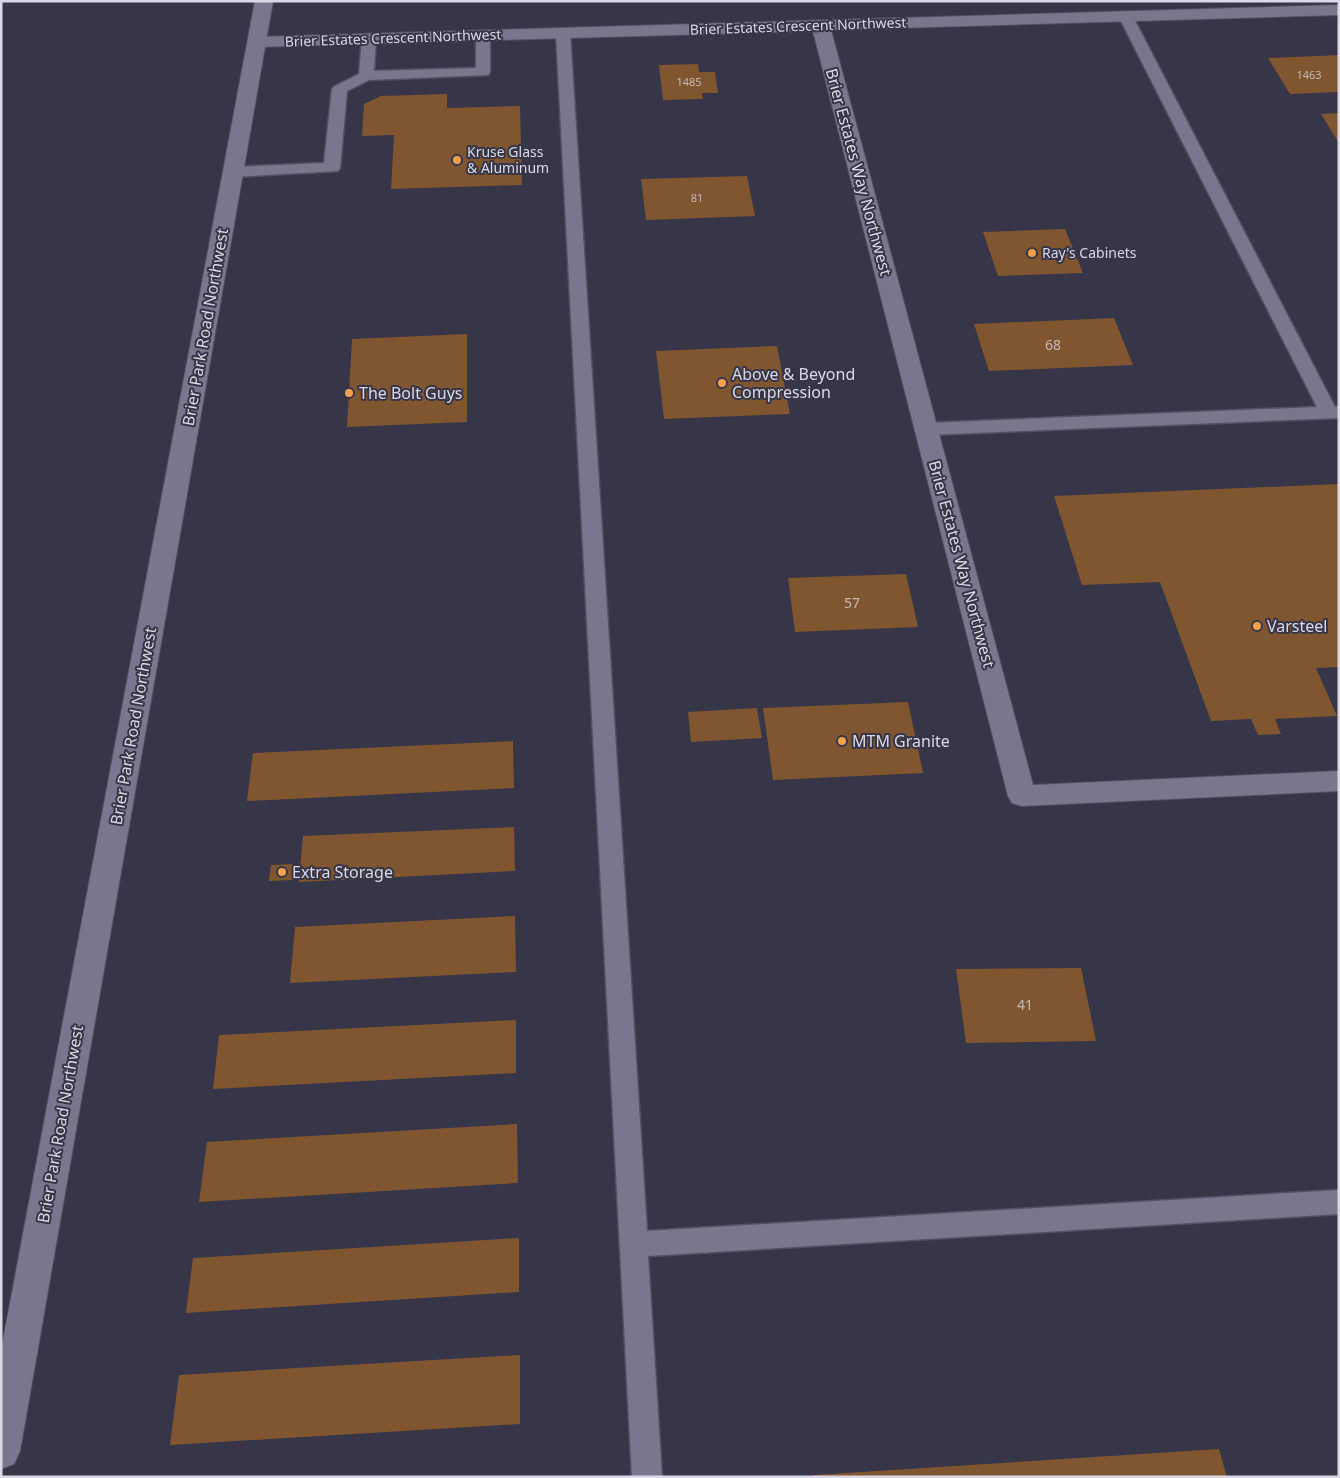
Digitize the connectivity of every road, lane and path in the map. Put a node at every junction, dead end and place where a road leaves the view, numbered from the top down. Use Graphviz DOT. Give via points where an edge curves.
graph roads {
  1 [pos="264,1"];
  2 [pos="1339,10"];
  3 [pos="1126,16"];
  4 [pos="821,26"];
  5 [pos="563,33"];
  6 [pos="483,36"];
  7 [pos="369,39"];
  8 [pos="256,42"];
  9 [pos="366,76"];
  10 [pos="233,172"];
  11 [pos="1334,412"];
  12 [pos="926,429"];
  13 [pos="1339,781"];
  14 [pos="1339,1202"];
  15 [pos="634,1244"];
  16 [pos="1,1450"];
  17 [pos="647,1477"];
  1 -- 8 [label="street, Brier Park Road Northwest"];
  2 -- 3 [label="street, Brier Estates Crescent Northwest"];
  3 -- 4 [label="street, Brier Estates Crescent Northwest"];
  3 -- 11 [label="lane"];
  4 -- 5 [label="street, Brier Estates Crescent Northwest"];
  4 -- 12 [label="street, Brier Estates Way Northwest"];
  5 -- 6 [label="street, Brier Estates Crescent Northwest"];
  5 -- 15 [label="lane"];
  6 -- 7 [label="street, Brier Estates Crescent Northwest"];
  6 -- 9 [label="lane" via="483,72"];
  7 -- 8 [label="street, Brier Estates Crescent Northwest"];
  7 -- 9 [label="lane"];
  8 -- 10 [label="street, Brier Park Road Northwest"];
  9 -- 10 [label="lane" via="340,88 332,168"];
  10 -- 16 [label="street, Brier Park Road Northwest"];
  11 -- 12 [label="lane"];
  12 -- 13 [label="street, Brier Estates Way Northwest" via="1022,796"];
  14 -- 15 [label="lane"];
  15 -- 17 [label="lane"];
}
